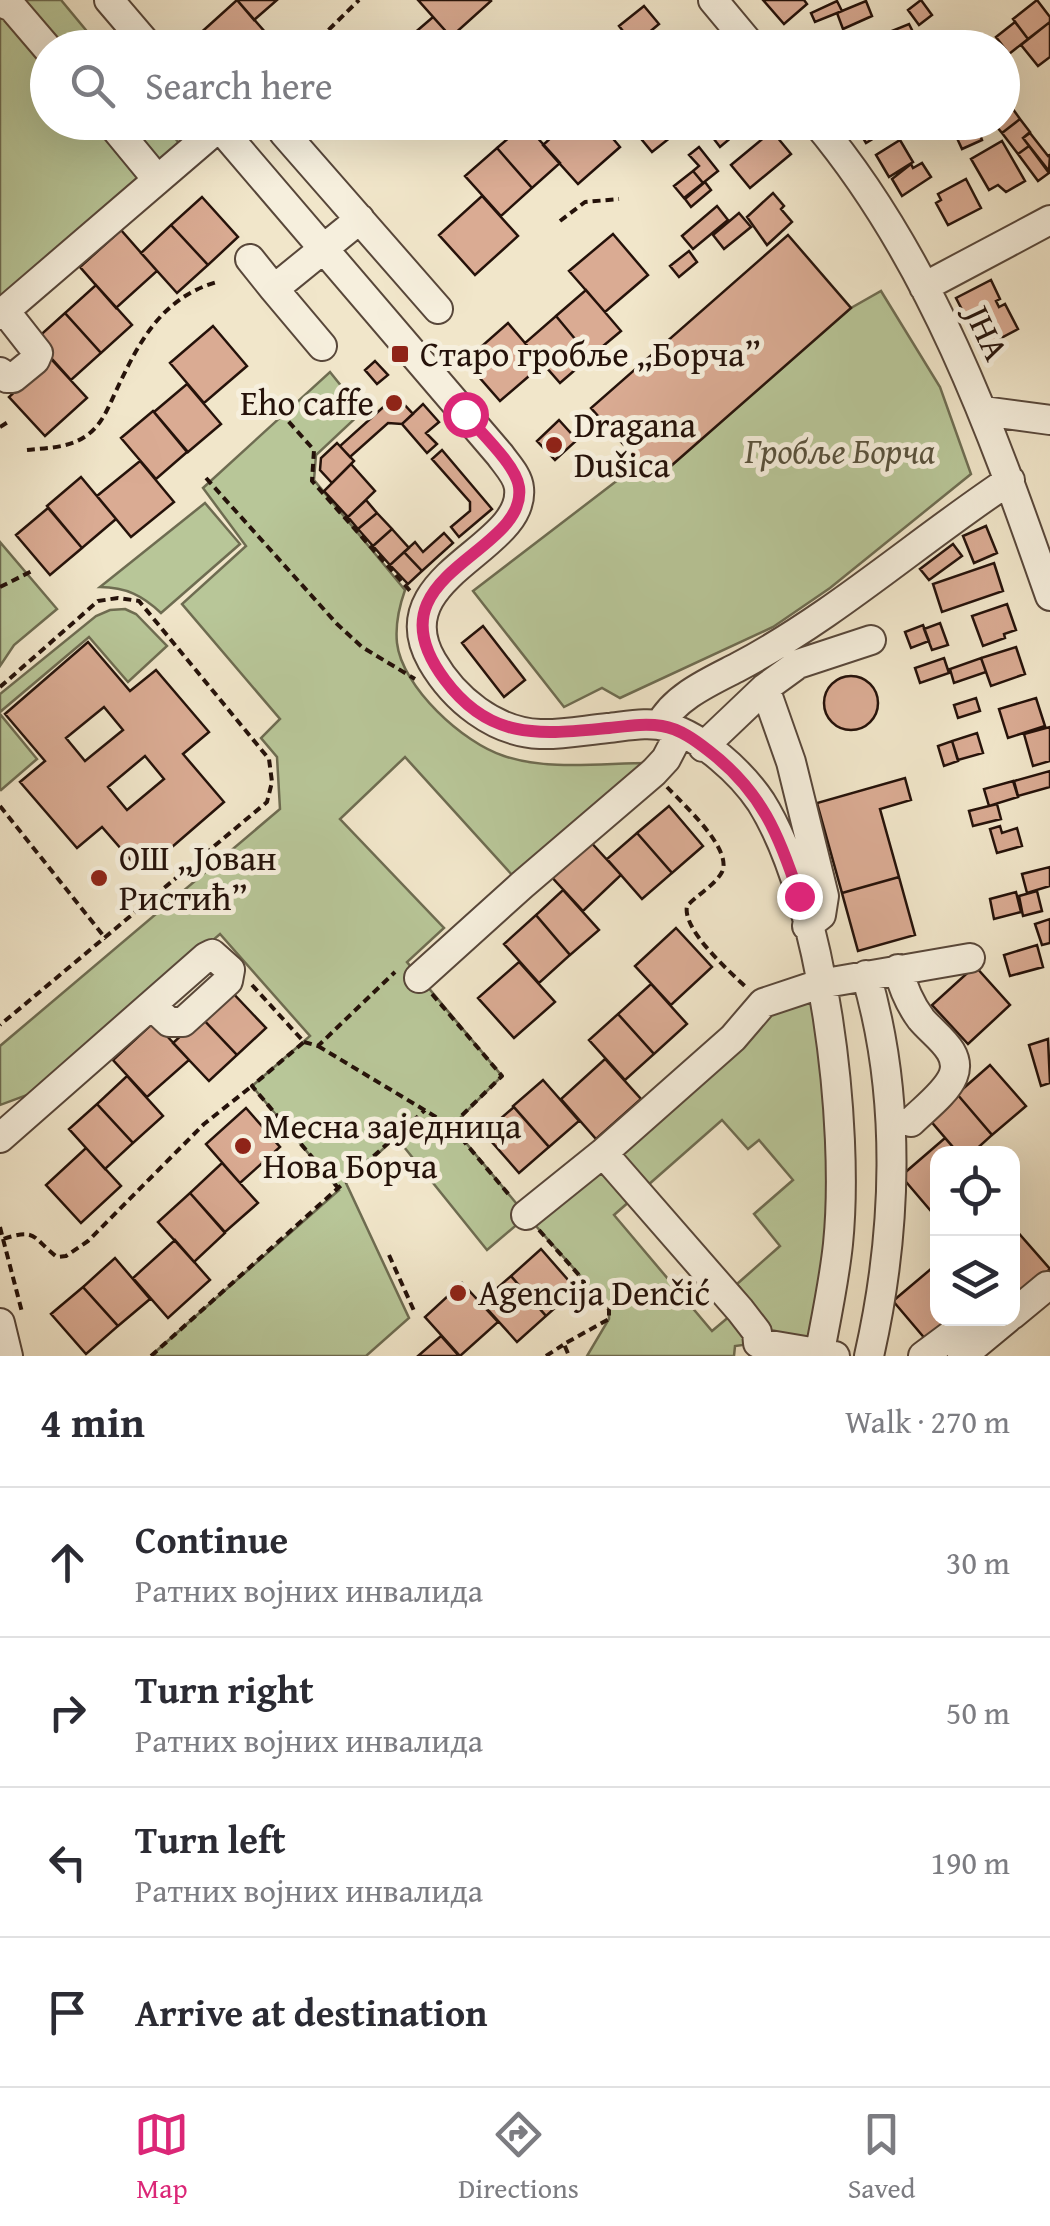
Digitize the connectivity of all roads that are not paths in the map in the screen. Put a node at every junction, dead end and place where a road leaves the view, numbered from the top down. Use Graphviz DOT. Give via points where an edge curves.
graph roads {
  1 [pos="109,0"];
  2 [pos="714,0"];
  3 [pos="6,5"];
  4 [pos="30,30"];
  5 [pos="135,30"];
  6 [pos="738,30"];
  7 [pos="125,140"];
  8 [pos="201,140"];
  9 [pos="230,140"];
  10 [pos="290,140"];
  11 [pos="830,140"];
  12 [pos="158,180"];
  13 [pos="360,219"];
  14 [pos="1050,220"];
  15 [pos="322,249"];
  16 [pos="250,259"];
  17 [pos="924,286"];
  18 [pos="274,289"];
  19 [pos="438,309"];
  20 [pos="2,313"];
  21 [pos="322,346"];
  22 [pos="0,372"];
  23 [pos="983,411"];
  24 [pos="1050,420"];
  25 [pos="1010,480"];
  26 [pos="1050,596"];
  27 [pos="871,640"];
  28 [pos="766,688"];
  29 [pos="681,735"];
  30 [pos="808,926"];
  31 [pos="970,958"];
  32 [pos="898,970"];
  33 [pos="230,973"];
  34 [pos="866,975"];
  35 [pos="419,978"];
  36 [pos="820,984"];
  37 [pos="911,1122"];
  38 [pos="0,1138"];
  39 [pos="602,1154"];
  40 [pos="526,1215"];
  41 [pos="1047,1286"];
  42 [pos="1020,1309"];
  43 [pos="12,1323"];
  44 [pos="963,1326"];
  45 [pos="999,1326"];
  46 [pos="756,1349"];
  47 [pos="825,1355"];
  48 [pos="8,1356"];
  49 [pos="870,1356"];
  50 [pos="923,1356"];
  51 [pos="962,1356"];
  1 -- 5 [label="street"];
  2 -- 6 [label="street"];
  3 -- 4 [label="street"];
  7 -- 12 [label="street"];
  8 -- 12 [label="street"];
  9 -- 15 [label="street"];
  10 -- 13 [label="street"];
  11 -- 17 [label="street, ЈНА" via="874,198"];
  12 -- 20 [label="street"];
  13 -- 15 [label="street"];
  13 -- 19 [label="street"];
  14 -- 17 [label="street"];
  15 -- 18 [label="street"];
  15 -- 29 [label="street" via="516,479 518,502 510,518 430,597 424,611 430,658 456,695 496,722 543,734"];
  16 -- 18 [label="street"];
  17 -- 23 [label="street, ЈНА"];
  18 -- 21 [label="street"];
  20 -- 22 [label="street" via="38,353 12,378"];
  23 -- 24 [label="street"];
  23 -- 25 [label="street, ЈНА"];
  25 -- 26 [label="street, ЈНА"];
  25 -- 29 [label="street" via="846,601 682,700 667,713"];
  27 -- 28 [label="street" via="798,664"];
  28 -- 29 [label="street"];
  28 -- 30 [label="street" via="792,762 824,896 821,915"];
  29 -- 30 [label="street" via="733,769 761,803"];
  29 -- 35 [label="street" via="654,772"];
  30 -- 36 [label="street"];
  31 -- 32 [label="street"];
  32 -- 34 [label="street"];
  32 -- 37 [label="street" via="903,991 955,1064 951,1081"];
  33 -- 38 [label="street" via="218,956 208,955"];
  34 -- 36 [label="street"];
  34 -- 49 [label="street" via="883,1041 889,1130 889,1249"];
  36 -- 39 [label="street" via="763,1003 733,1038"];
  36 -- 47 [label="street" via="840,1145 838,1244"];
  39 -- 40 [label="street"];
  39 -- 46 [label="street" via="740,1310 756,1332"];
  41 -- 42 [label="street"];
  43 -- 48 [label="street"];
  44 -- 50 [label="street"];
  45 -- 51 [label="street"];
  46 -- 47 [label="street"];
}
